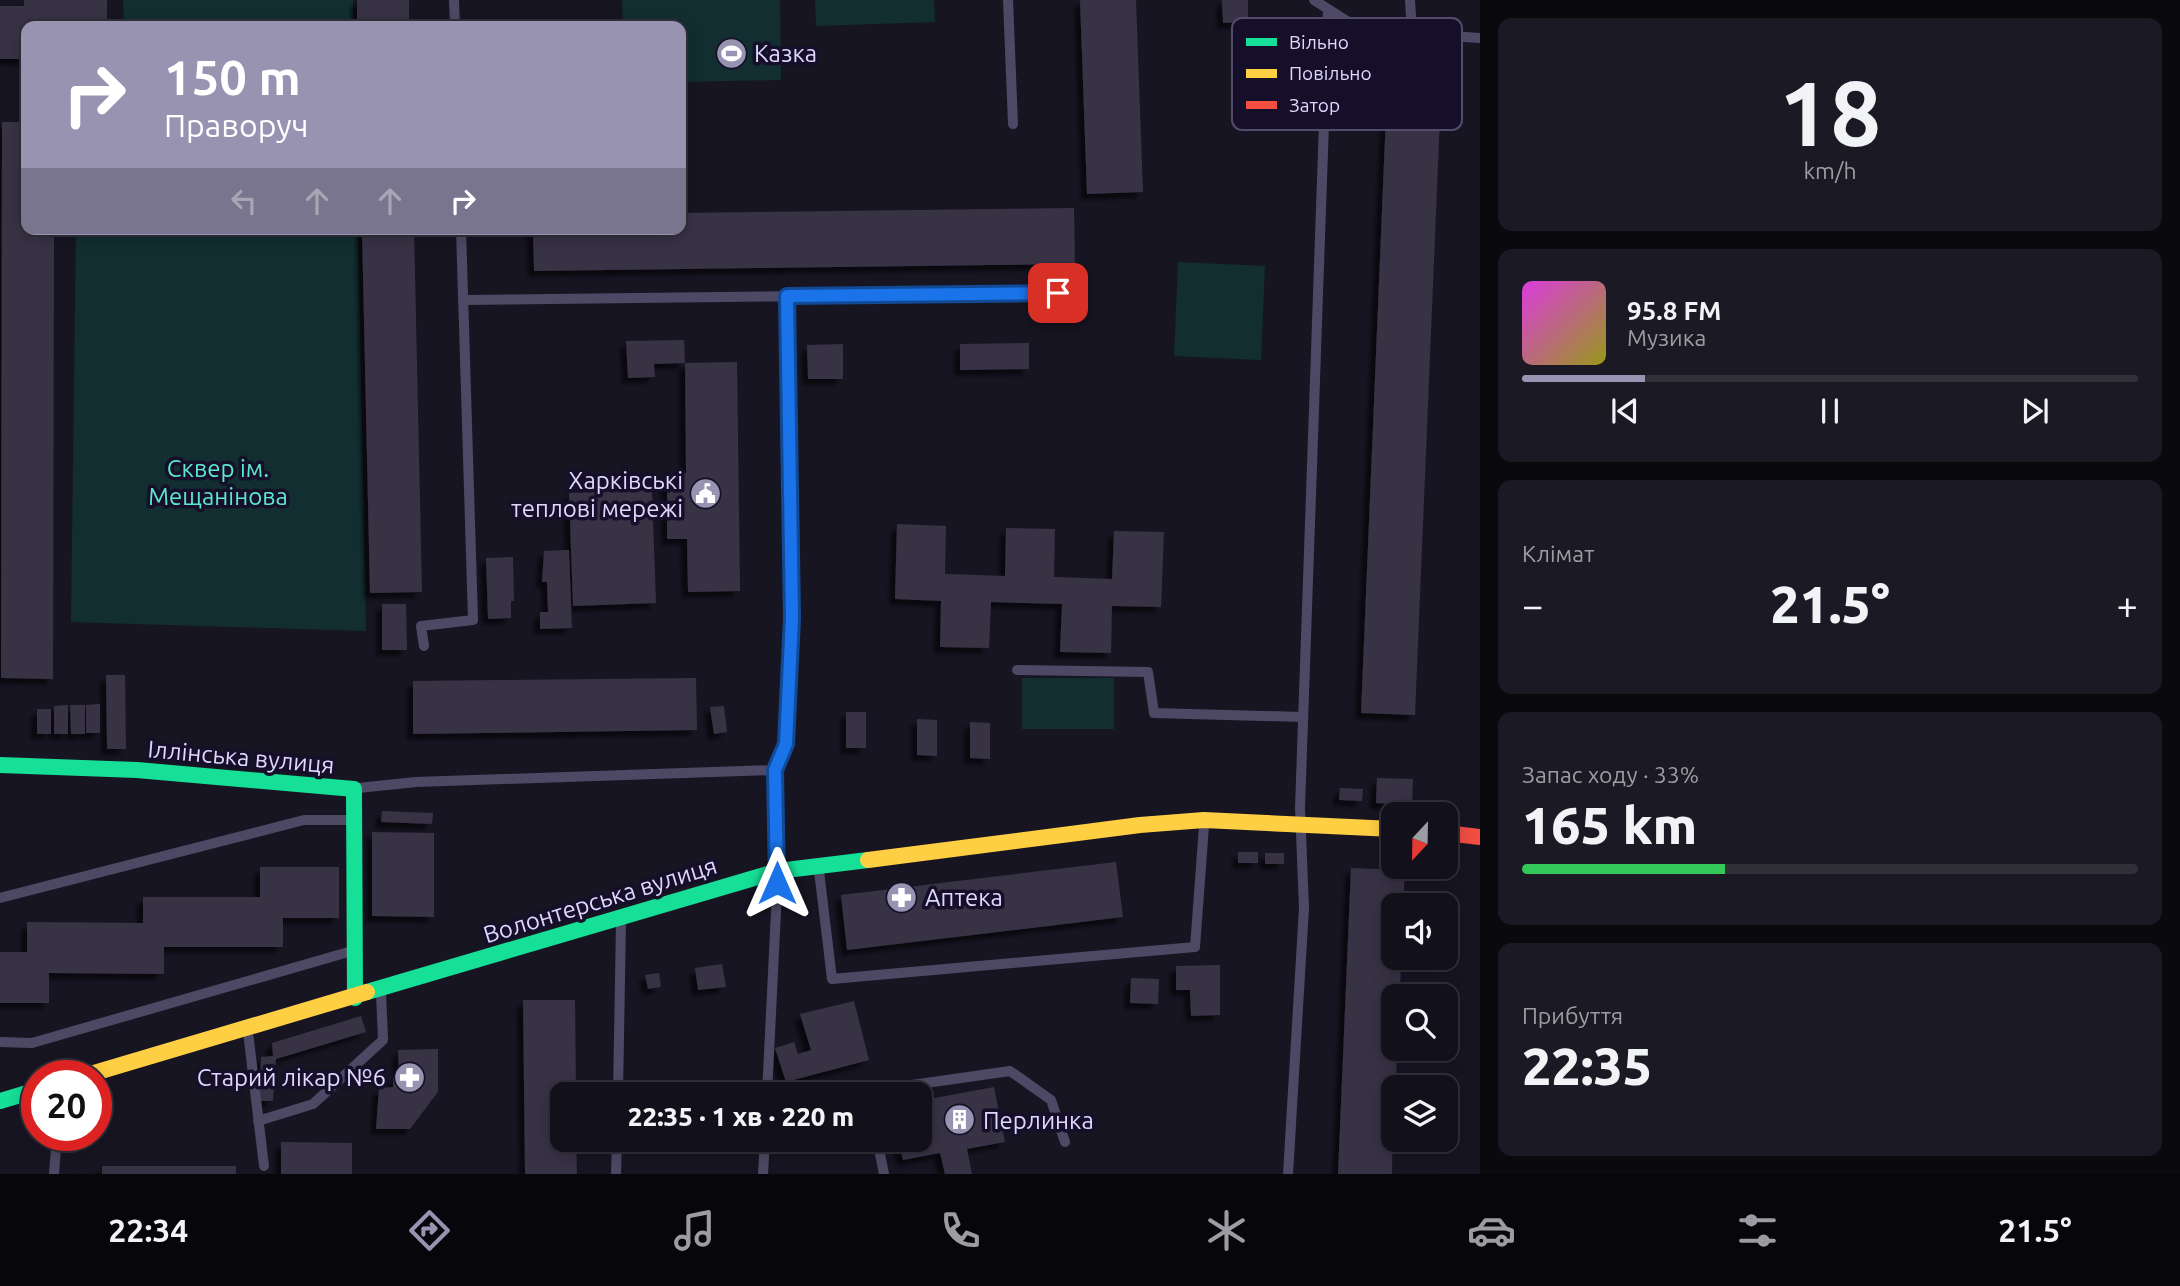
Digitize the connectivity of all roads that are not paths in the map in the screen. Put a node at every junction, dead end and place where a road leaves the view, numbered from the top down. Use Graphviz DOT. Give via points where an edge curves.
graph roads {
  1 [pos="454,0"];
  2 [pos="1008,0"];
  3 [pos="1314,0"];
  4 [pos="1410,0"];
  5 [pos="1328,9"];
  6 [pos="1328,18"];
  7 [pos="1343,18"];
  8 [pos="1411,18"];
  9 [pos="455,21"];
  10 [pos="1462,37"];
  11 [pos="1480,38"];
  12 [pos="1013,124"];
  13 [pos="1324,130"];
  14 [pos="461,235"];
  15 [pos="1058,293"];
  16 [pos="787,296"];
  17 [pos="463,300"];
  18 [pos="424,646"];
  19 [pos="1017,670"];
  20 [pos="1303,717"];
  21 [pos="0,765"];
  22 [pos="775,770"];
  23 [pos="354,789"];
  24 [pos="354,820"];
  25 [pos="1204,820"];
  26 [pos="1299,823"];
  27 [pos="1381,828"];
  28 [pos="1458,834"];
  29 [pos="1480,836"];
  30 [pos="818,864"];
  31 [pos="778,871"];
  32 [pos="0,898"];
  33 [pos="621,917"];
  34 [pos="354,950"];
  35 [pos="381,990"];
  36 [pos="355,998"];
  37 [pos="248,1029"];
  38 [pos="0,1042"];
  39 [pos="112,1068"];
  40 [pos="618,1082"];
  41 [pos="767,1082"];
  42 [pos="932,1083"];
  43 [pos="21,1095"];
  44 [pos="0,1101"];
  45 [pos="258,1121"];
  46 [pos="1065,1142"];
  47 [pos="56,1151"];
  48 [pos="617,1152"];
  49 [pos="764,1152"];
  50 [pos="880,1152"];
  51 [pos="264,1166"];
  52 [pos="54,1174"];
  53 [pos="616,1174"];
  54 [pos="763,1174"];
  55 [pos="884,1174"];
  56 [pos="1288,1174"];
  1 -- 9 [label="lane"];
  2 -- 12 [label="lane"];
  3 -- 5 [label="lane"];
  4 -- 8 [label="lane"];
  5 -- 6 [label="lane"];
  5 -- 7 [label="lane"];
  10 -- 11 [label="lane"];
  13 -- 20 [label="lane"];
  14 -- 17 [label="lane"];
  15 -- 16 [label="lane"];
  16 -- 17 [label="lane"];
  16 -- 22 [label="lane" via="792,618 786,744"];
  17 -- 18 [label="lane" via="473,620 421,626"];
  19 -- 20 [label="lane" via="1148,672 1154,713"];
  20 -- 26 [label="lane"];
  21 -- 23 [label="main road, Іллінська вулиця" via="137,770"];
  22 -- 23 [label="lane" via="416,782"];
  22 -- 31 [label="lane"];
  23 -- 24 [label="main road, Іллінська вулиця"];
  24 -- 32 [label="lane" via="304,820"];
  24 -- 34 [label="main road, Іллінська вулиця"];
  25 -- 26 [label="main road, Волонтерська вулиця"];
  25 -- 30 [label="main road, Волонтерська вулиця"];
  25 -- 30 [label="lane" via="1195,947 832,979"];
  26 -- 27 [label="main road, Волонтерська вулиця"];
  26 -- 56 [label="lane" via="1304,908"];
  28 -- 29 [label="main road"];
  30 -- 31 [label="main road, Волонтерська вулиця"];
  31 -- 33 [label="main road, Волонтерська вулиця"];
  31 -- 41 [label="lane"];
  33 -- 35 [label="main road, Волонтерська вулиця"];
  33 -- 40 [label="lane"];
  34 -- 36 [label="main road, Іллінська вулиця"];
  34 -- 38 [label="lane" via="32,1043"];
  35 -- 36 [label="main road, Волонтерська вулиця"];
  35 -- 45 [label="lane" via="383,1040 313,1104"];
  36 -- 37 [label="main road, Волонтерська вулиця"];
  37 -- 39 [label="main road, Волонтерська вулиця"];
  37 -- 45 [label="lane"];
  42 -- 46 [label="lane" via="1010,1071 1051,1100"];
  43 -- 44 [label="main road"];
  45 -- 51 [label="lane"];
  47 -- 52 [label="lane"];
  48 -- 53 [label="lane"];
  49 -- 54 [label="lane"];
  50 -- 55 [label="lane"];
}
